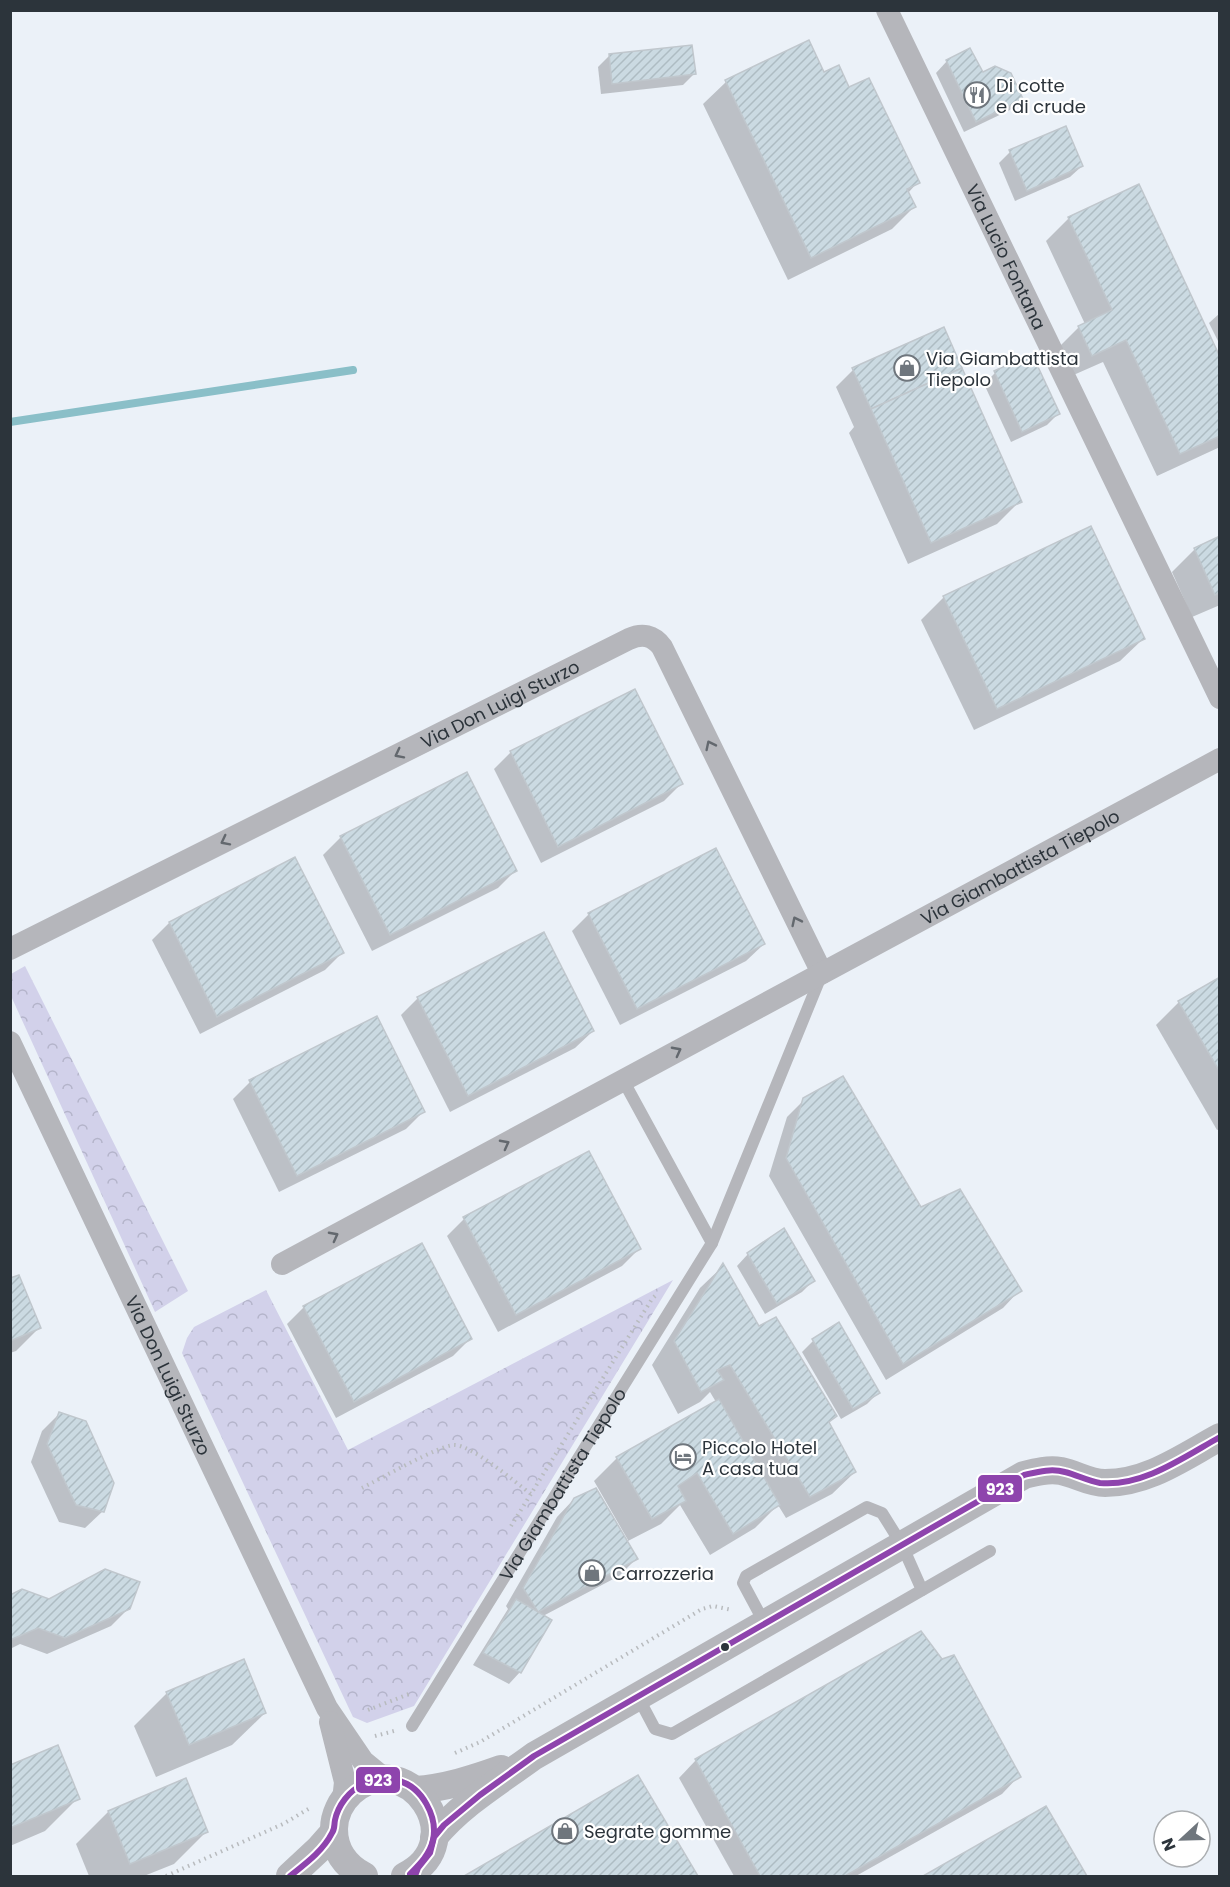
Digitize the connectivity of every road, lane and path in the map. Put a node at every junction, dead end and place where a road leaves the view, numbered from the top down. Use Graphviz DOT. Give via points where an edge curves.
graph roads {
  1 [pos="887,10"];
  2 [pos="1220,698"];
  3 [pos="1220,759"];
  4 [pos="10,949"];
  5 [pos="822,973"];
  6 [pos="10,1042"];
  7 [pos="622,1080"];
  8 [pos="712,1243"];
  9 [pos="282,1264"];
  10 [pos="1220,1437"];
  11 [pos="362,1488"];
  12 [pos="549,1506"];
  13 [pos="902,1545"];
  14 [pos="990,1551"];
  15 [pos="922,1590"];
  16 [pos="759,1613"];
  17 [pos="638,1697"];
  18 [pos="327,1708"];
  19 [pos="412,1726"];
  20 [pos="369,1738"];
  21 [pos="452,1755"];
  22 [pos="534,1756"];
  23 [pos="385,1779"];
  24 [pos="415,1791"];
  25 [pos="343,1801"];
  26 [pos="313,1805"];
  27 [pos="334,1832"];
  28 [pos="434,1837"];
  29 [pos="413,1874"];
  30 [pos="166,1876"];
  31 [pos="290,1876"];
  32 [pos="364,1876"];
  1 -- 2 [label="street, Via Lucio Fontana"];
  3 -- 5 [label="street, Via Giambattista Tiepolo"];
  5 -- 4 [label="street, Via Don Luigi Sturzo, one-way" via="662,646 647,635 629,639"];
  7 -- 5 [label="street, Via Giambattista Tiepolo, one-way"];
  5 -- 8 [label="lane, Via Giambattista Tiepolo"];
  6 -- 18 [label="street, Via Don Luigi Sturzo"];
  7 -- 8 [label="lane"];
  9 -- 7 [label="street, Via Giambattista Tiepolo, one-way"];
  8 -- 12 [label="lane, Via Giambattista Tiepolo"];
  10 -- 13 [label="street" via="1152,1474 1125,1481 1092,1482 1057,1470 1024,1475"];
  11 -- 12 [label="path" via="453,1445 470,1450"];
  12 -- 19 [label="lane, Via Giambattista Tiepolo"];
  13 -- 15 [label="lane"];
  13 -- 16 [label="street"];
  13 -- 16 [label="lane" via="882,1513 867,1507 746,1576 742,1583"];
  14 -- 15 [label="lane"];
  15 -- 17 [label="lane" via="672,1734 655,1729"];
  16 -- 17 [label="street"];
  16 -- 21 [label="path" via="713,1606 702,1609"];
  17 -- 22 [label="street"];
  18 -- 23 [label="street, Via Don Luigi Sturzo" via="363,1761"];
  18 -- 25 [label="street, Via Don Luigi Sturzo" via="345,1782"];
  19 -- 20 [label="path"];
  22 -- 24 [label="street" via="471,1780"];
  22 -- 28 [label="street" via="444,1825"];
  23 -- 24 [label="street"];
  23 -- 25 [label="street" via="362,1785"];
  24 -- 28 [label="street" via="431,1811"];
  25 -- 27 [label="street"];
  26 -- 30 [label="path" via="283,1824"];
  27 -- 31 [label="street"];
  27 -- 32 [label="street" via="341,1856"];
  28 -- 29 [label="street" via="430,1853"];
}
